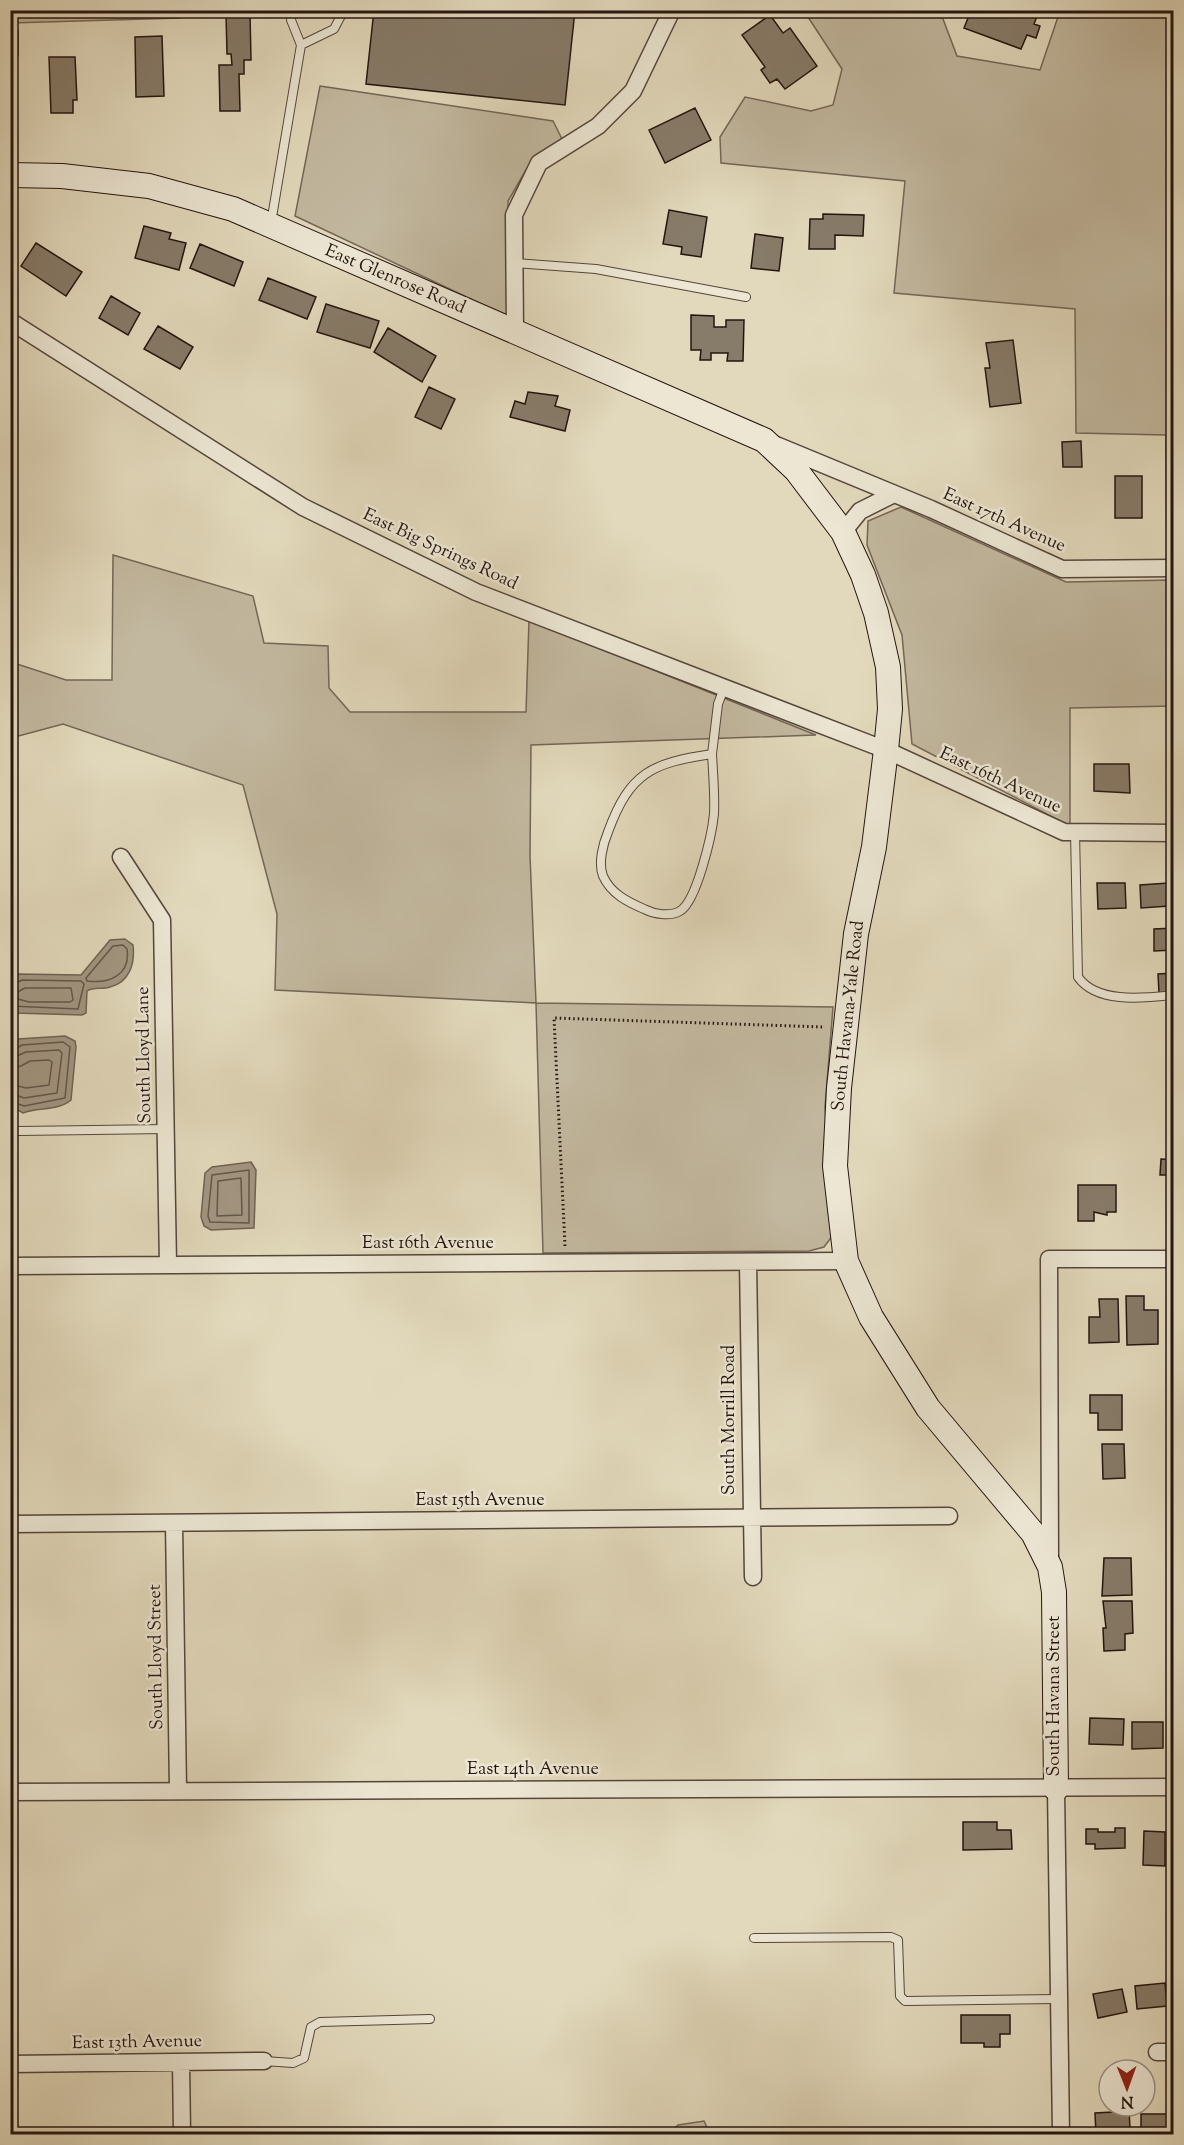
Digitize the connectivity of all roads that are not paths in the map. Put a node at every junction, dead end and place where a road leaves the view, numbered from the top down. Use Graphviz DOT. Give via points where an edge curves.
graph roads {
  1 [pos="292,10"];
  2 [pos="344,10"];
  3 [pos="672,10"];
  4 [pos="301,45"];
  5 [pos="10,176"];
  6 [pos="271,226"];
  7 [pos="515,263"];
  8 [pos="746,297"];
  9 [pos="10,321"];
  10 [pos="515,332"];
  11 [pos="764,440"];
  12 [pos="894,495"];
  13 [pos="843,532"];
  14 [pos="1173,568"];
  15 [pos="724,688"];
  16 [pos="886,750"];
  17 [pos="712,754"];
  18 [pos="1075,832"];
  19 [pos="1173,833"];
  20 [pos="121,857"];
  21 [pos="1173,995"];
  22 [pos="165,1129"];
  23 [pos="19,1131"];
  24 [pos="1173,1259"];
  25 [pos="846,1261"];
  26 [pos="748,1262"];
  27 [pos="168,1265"];
  28 [pos="10,1266"];
  29 [pos="949,1516"];
  30 [pos="750,1519"];
  31 [pos="174,1523"];
  32 [pos="10,1524"];
  33 [pos="1050,1567"];
  34 [pos="753,1577"];
  35 [pos="1173,1787"];
  36 [pos="178,1790"];
  37 [pos="1056,1790"];
  38 [pos="10,1792"];
  39 [pos="754,1938"];
  40 [pos="1059,1999"];
  41 [pos="430,2019"];
  42 [pos="264,2061"];
  43 [pos="181,2062"];
  44 [pos="10,2064"];
  45 [pos="182,2134"];
  46 [pos="1060,2134"];
  1 -- 4 [label="lane" via="291,20"];
  2 -- 4 [label="lane" via="334,29"];
  3 -- 7 [label="street" via="633,91 598,126 539,163 514,215"];
  4 -- 6 [label="lane"];
  5 -- 6 [label="street, East Glenrose Road" via="62,176 149,186 233,209"];
  6 -- 10 [label="street, East Glenrose Road"];
  7 -- 8 [label="lane" via="596,269"];
  7 -- 10 [label="street"];
  9 -- 15 [label="street, East Big Springs Road" via="303,507 476,592"];
  10 -- 11 [label="street, East Glenrose Road"];
  11 -- 12 [label="street, East 17th Avenue"];
  11 -- 13 [label="street, South Havana-Yale Road" via="796,470"];
  12 -- 13 [label="street" via="860,511"];
  12 -- 14 [label="street, East 17th Avenue" via="1062,569"];
  13 -- 16 [label="street, South Havana-Yale Road" via="876,613 888,667 890,709"];
  15 -- 16 [label="street, East Big Springs Road"];
  15 -- 17 [label="lane" via="718,704"];
  16 -- 18 [label="street, East 16th Avenue" via="1064,832"];
  16 -- 25 [label="street, South Havana-Yale Road" via="874,847 856,934 839,1088 835,1166"];
  17 -- 17 [label="lane" via="660,765 634,781 616,809 602,846 602,875 616,895 647,911 669,915 682,910 706,855 714,813"];
  18 -- 19 [label="street, East 16th Avenue"];
  18 -- 21 [label="lane" via="1078,977 1084,986 1099,992"];
  20 -- 22 [label="street, South Lloyd Lane" via="162,920"];
  22 -- 23 [label="lane"];
  22 -- 27 [label="street, South Lloyd Lane"];
  24 -- 33 [label="street, South Havana Street" via="1049,1259"];
  25 -- 26 [label="street, East 16th Avenue"];
  25 -- 33 [label="street, South Havana-Yale Road" via="871,1317 928,1407 1033,1533"];
  26 -- 27 [label="street, East 16th Avenue"];
  26 -- 30 [label="street, South Morrill Road"];
  27 -- 28 [label="street, East 16th Avenue"];
  29 -- 30 [label="street, East 15th Avenue"];
  30 -- 31 [label="street, East 15th Avenue"];
  30 -- 34 [label="street, South Morrill Road"];
  31 -- 32 [label="street, East 15th Avenue"];
  31 -- 36 [label="street, South Lloyd Street"];
  33 -- 37 [label="street, South Havana Street" via="1054,1592"];
  35 -- 37 [label="street, East 14th Avenue"];
  36 -- 37 [label="street, East 14th Avenue"];
  36 -- 38 [label="street, East 14th Avenue"];
  37 -- 40 [label="street, South Havana Street"];
  39 -- 40 [label="lane" via="891,1937 898,1940 900,1996 905,2001"];
  40 -- 46 [label="street, South Havana Street"];
  41 -- 42 [label="lane" via="320,2022 311,2027 304,2058 293,2062"];
  42 -- 43 [label="street, East 13th Avenue"];
  43 -- 44 [label="street, East 13th Avenue"];
  43 -- 45 [label="street"];
}
